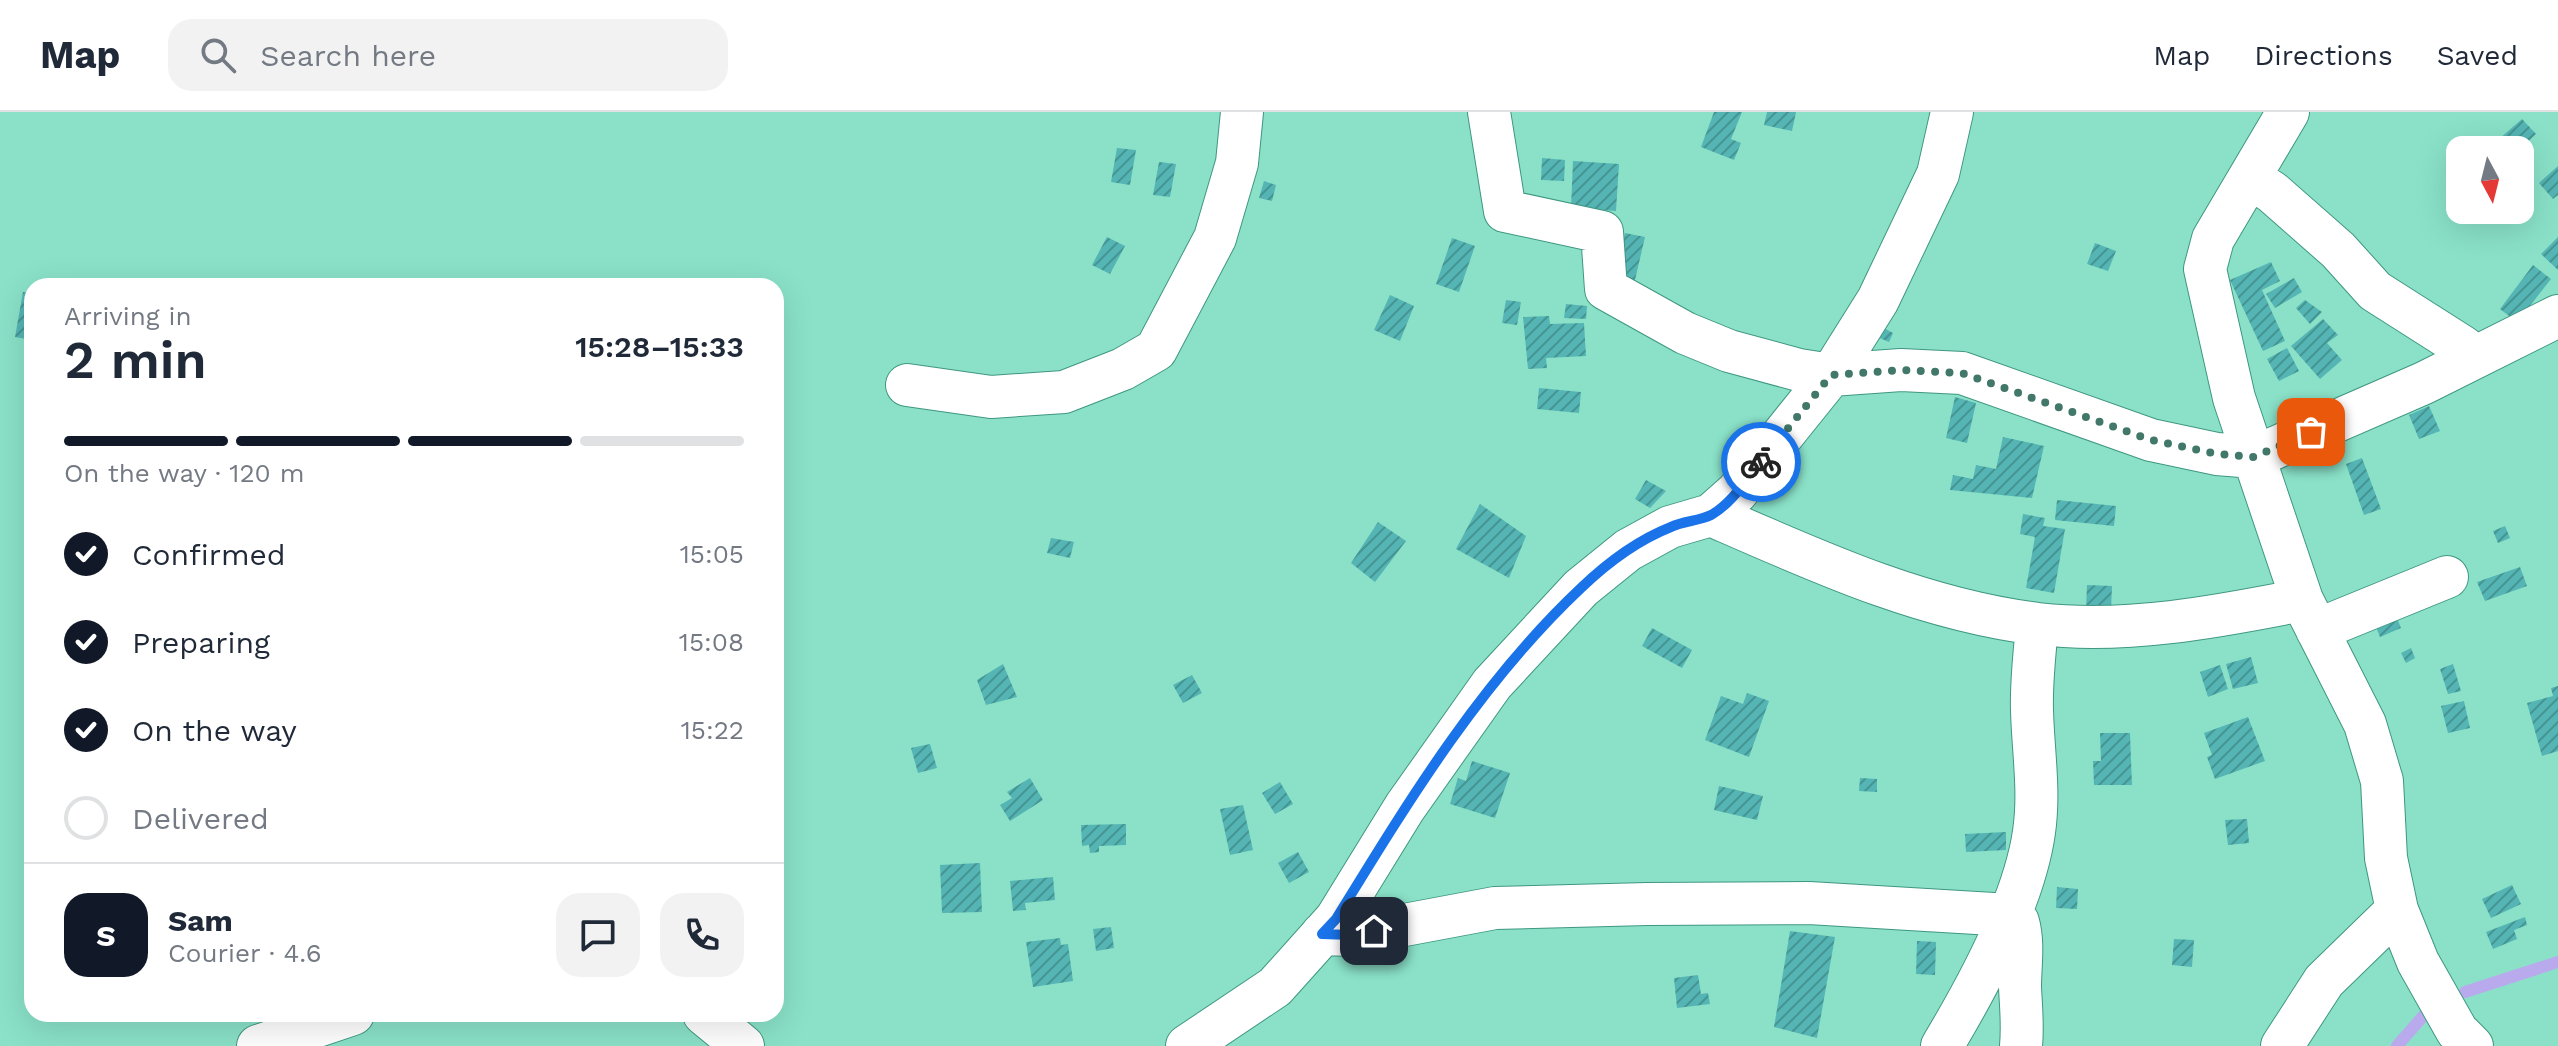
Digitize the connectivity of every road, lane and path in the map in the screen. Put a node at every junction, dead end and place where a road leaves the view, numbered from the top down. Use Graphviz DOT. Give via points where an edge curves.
graph roads {
  1 [pos="1242,112"];
  2 [pos="1489,112"];
  3 [pos="1952,112"];
  4 [pos="2288,112"];
  5 [pos="2250,178"];
  6 [pos="2558,316"];
  7 [pos="2472,359"];
  8 [pos="1831,375"];
  9 [pos="907,385"];
  10 [pos="2254,457"];
  11 [pos="1711,515"];
  12 [pos="2447,577"];
  13 [pos="2309,615"];
  14 [pos="2037,624"];
  15 [pos="2397,910"];
  16 [pos="2008,918"];
  17 [pos="1322,934"];
  18 [pos="328,1022"];
  19 [pos="353,1022"];
  20 [pos="258,1046"];
  21 [pos="357,1046"];
  22 [pos="1187,1046"];
  23 [pos="1942,1046"];
  24 [pos="2021,1046"];
  25 [pos="2282,1046"];
  26 [pos="2472,1046"];
  1 -- 9 [label="street" via="1237,163 1215,238 1156,350 1064,392 991,397"];
  2 -- 8 [label="street" via="1505,211 1602,232 1606,289 1729,351"];
  3 -- 8 [label="street" via="1938,174 1878,300"];
  4 -- 5 [label="street"];
  5 -- 7 [label="street" via="2338,250 2375,291 2463,347"];
  5 -- 10 [label="street" via="2213,239 2205,269 2234,398"];
  6 -- 7 [label="street"];
  7 -- 10 [label="street"];
  8 -- 10 [label="street" via="1962,373 2151,440"];
  8 -- 11 [label="street" via="1737,492"];
  10 -- 13 [label="street"];
  11 -- 14 [label="street" via="1900,591"];
  11 -- 17 [label="street" via="1670,527 1628,550 1581,588 1501,674"];
  12 -- 13 [label="street"];
  13 -- 14 [label="street"];
  13 -- 15 [label="street" via="2365,724 2382,781 2386,858"];
  14 -- 16 [label="street" via="2034,834"];
  15 -- 25 [label="street" via="2324,981"];
  15 -- 26 [label="street" via="2418,962 2457,1031"];
  16 -- 17 [label="street" via="1809,903 1617,904 1495,908 1351,935"];
  16 -- 23 [label="street"];
  16 -- 24 [label="street" via="2018,922 2021,932"];
  17 -- 22 [label="street" via="1275,987"];
  18 -- 20 [label="street"];
  19 -- 21 [label="street"];
}
